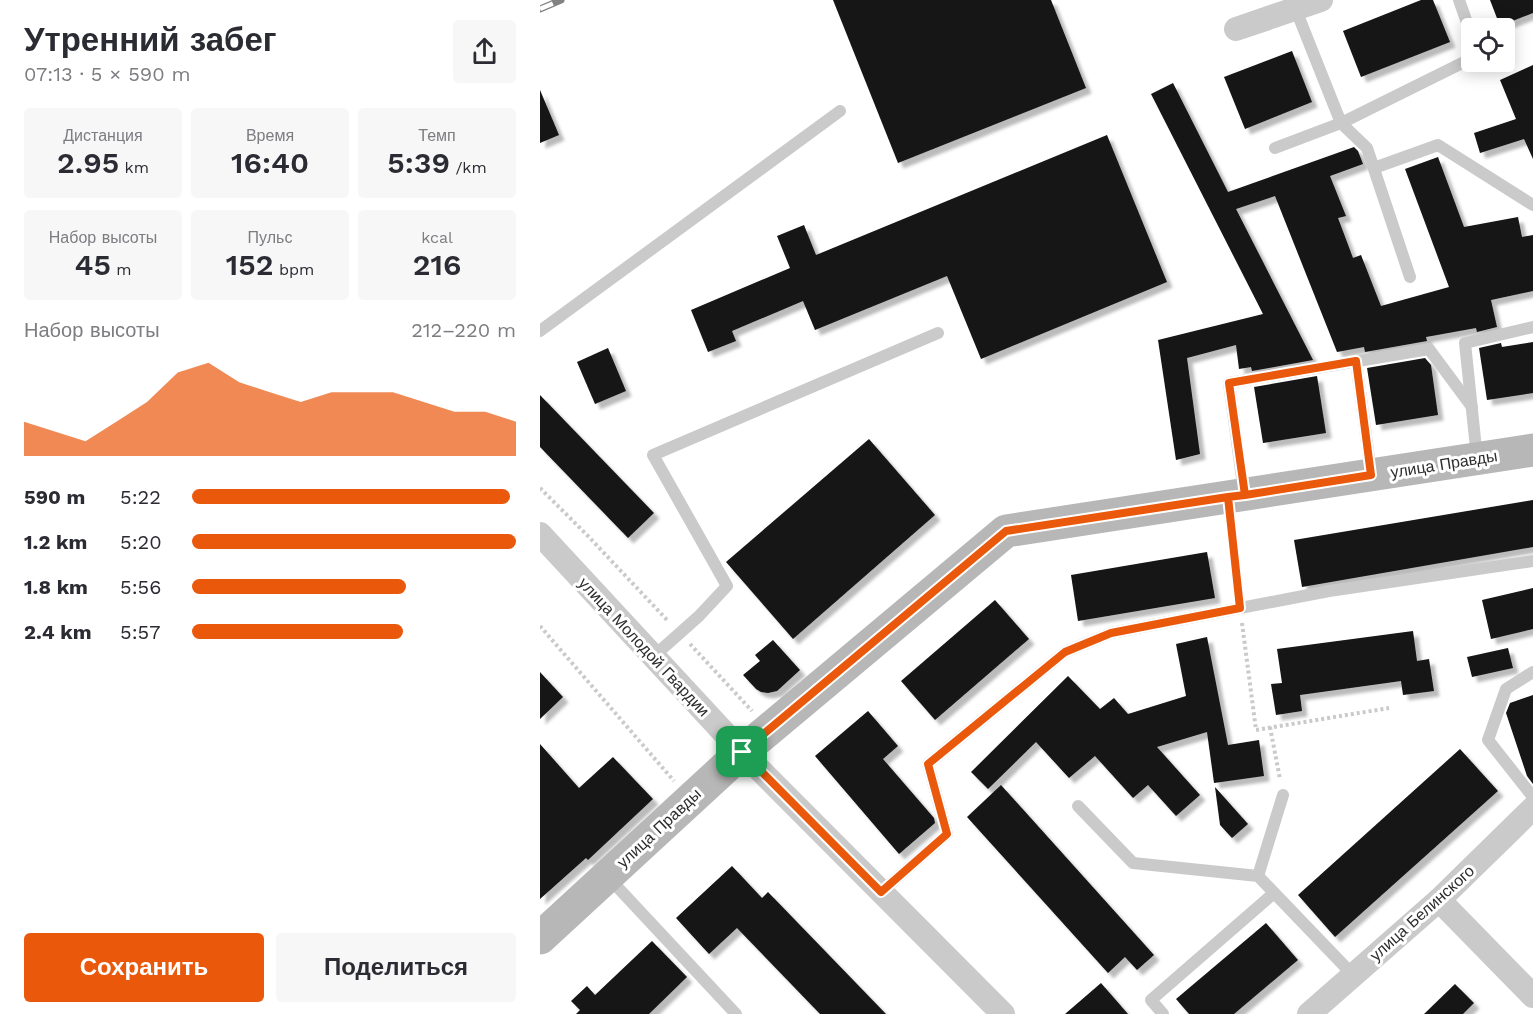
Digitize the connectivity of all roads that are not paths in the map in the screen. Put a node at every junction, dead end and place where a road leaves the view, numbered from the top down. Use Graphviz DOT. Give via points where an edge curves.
graph roads {
  1 [pos="1321,0"];
  2 [pos="1459,0"];
  3 [pos="1296,10"];
  4 [pos="1466,18"];
  5 [pos="1236,29"];
  6 [pos="1461,63"];
  7 [pos="840,111"];
  8 [pos="1341,123"];
  9 [pos="1275,148"];
  10 [pos="1374,168"];
  11 [pos="1533,206"];
  12 [pos="1410,277"];
  13 [pos="1533,327"];
  14 [pos="540,331"];
  15 [pos="938,333"];
  16 [pos="1356,361"];
  17 [pos="1472,407"];
  18 [pos="1533,450"];
  19 [pos="1477,459"];
  20 [pos="1371,475"];
  21 [pos="1236,496"];
  22 [pos="540,534"];
  23 [pos="1533,561"];
  24 [pos="654,656"];
  25 [pos="1533,672"];
  26 [pos="742,752"];
  27 [pos="1283,795"];
  28 [pos="1533,797"];
  29 [pos="1078,806"];
  30 [pos="1533,808"];
  31 [pos="608,876"];
  32 [pos="1258,876"];
  33 [pos="881,892"];
  34 [pos="1274,893"];
  35 [pos="1439,900"];
  36 [pos="540,938"];
  37 [pos="1353,975"];
  38 [pos="1533,996"];
  39 [pos="736,1014"];
  40 [pos="1003,1014"];
  41 [pos="1163,1014"];
  42 [pos="1309,1014"];
  1 -- 3 [label="street"];
  2 -- 4 [label="lane"];
  3 -- 5 [label="street"];
  3 -- 8 [label="lane"];
  6 -- 8 [label="lane"];
  7 -- 14 [label="lane"];
  8 -- 9 [label="lane"];
  8 -- 10 [label="lane" via="1367,148"];
  10 -- 11 [label="lane" via="1438,145"];
  10 -- 12 [label="lane"];
  13 -- 17 [label="lane" via="1465,344"];
  15 -- 24 [label="lane" via="653,455 727,586"];
  16 -- 17 [label="lane" via="1429,349"];
  16 -- 20 [label="lane"];
  16 -- 21 [label="lane" via="1229,383"];
  17 -- 19 [label="lane"];
  18 -- 19 [label="street, улица Правды"];
  19 -- 20 [label="street, улица Правды"];
  20 -- 21 [label="street, улица Правды"];
  21 -- 26 [label="street, улица Правды" via="1006,531"];
  22 -- 24 [label="street, улица Молодой Гвардии"];
  23 -- 33 [label="lane" via="1329,591 1111,633 1065,652 928,764 947,834"];
  24 -- 26 [label="street, улица Молодой Гвардии"];
  25 -- 28 [label="lane" via="1506,690 1488,740"];
  26 -- 31 [label="street, улица Правды"];
  26 -- 33 [label="street, улица Молодой Гвардии"];
  27 -- 32 [label="lane"];
  29 -- 32 [label="lane" via="1133,863"];
  30 -- 35 [label="street, улица Белинского"];
  31 -- 36 [label="street, улица Правды"];
  31 -- 39 [label="lane"];
  32 -- 34 [label="lane"];
  33 -- 40 [label="street, улица Молодой Гвардии"];
  34 -- 37 [label="lane"];
  34 -- 41 [label="lane" via="1150,1000"];
  35 -- 37 [label="street, улица Белинского"];
  35 -- 38 [label="street"];
  37 -- 42 [label="street, улица Белинского"];
}
